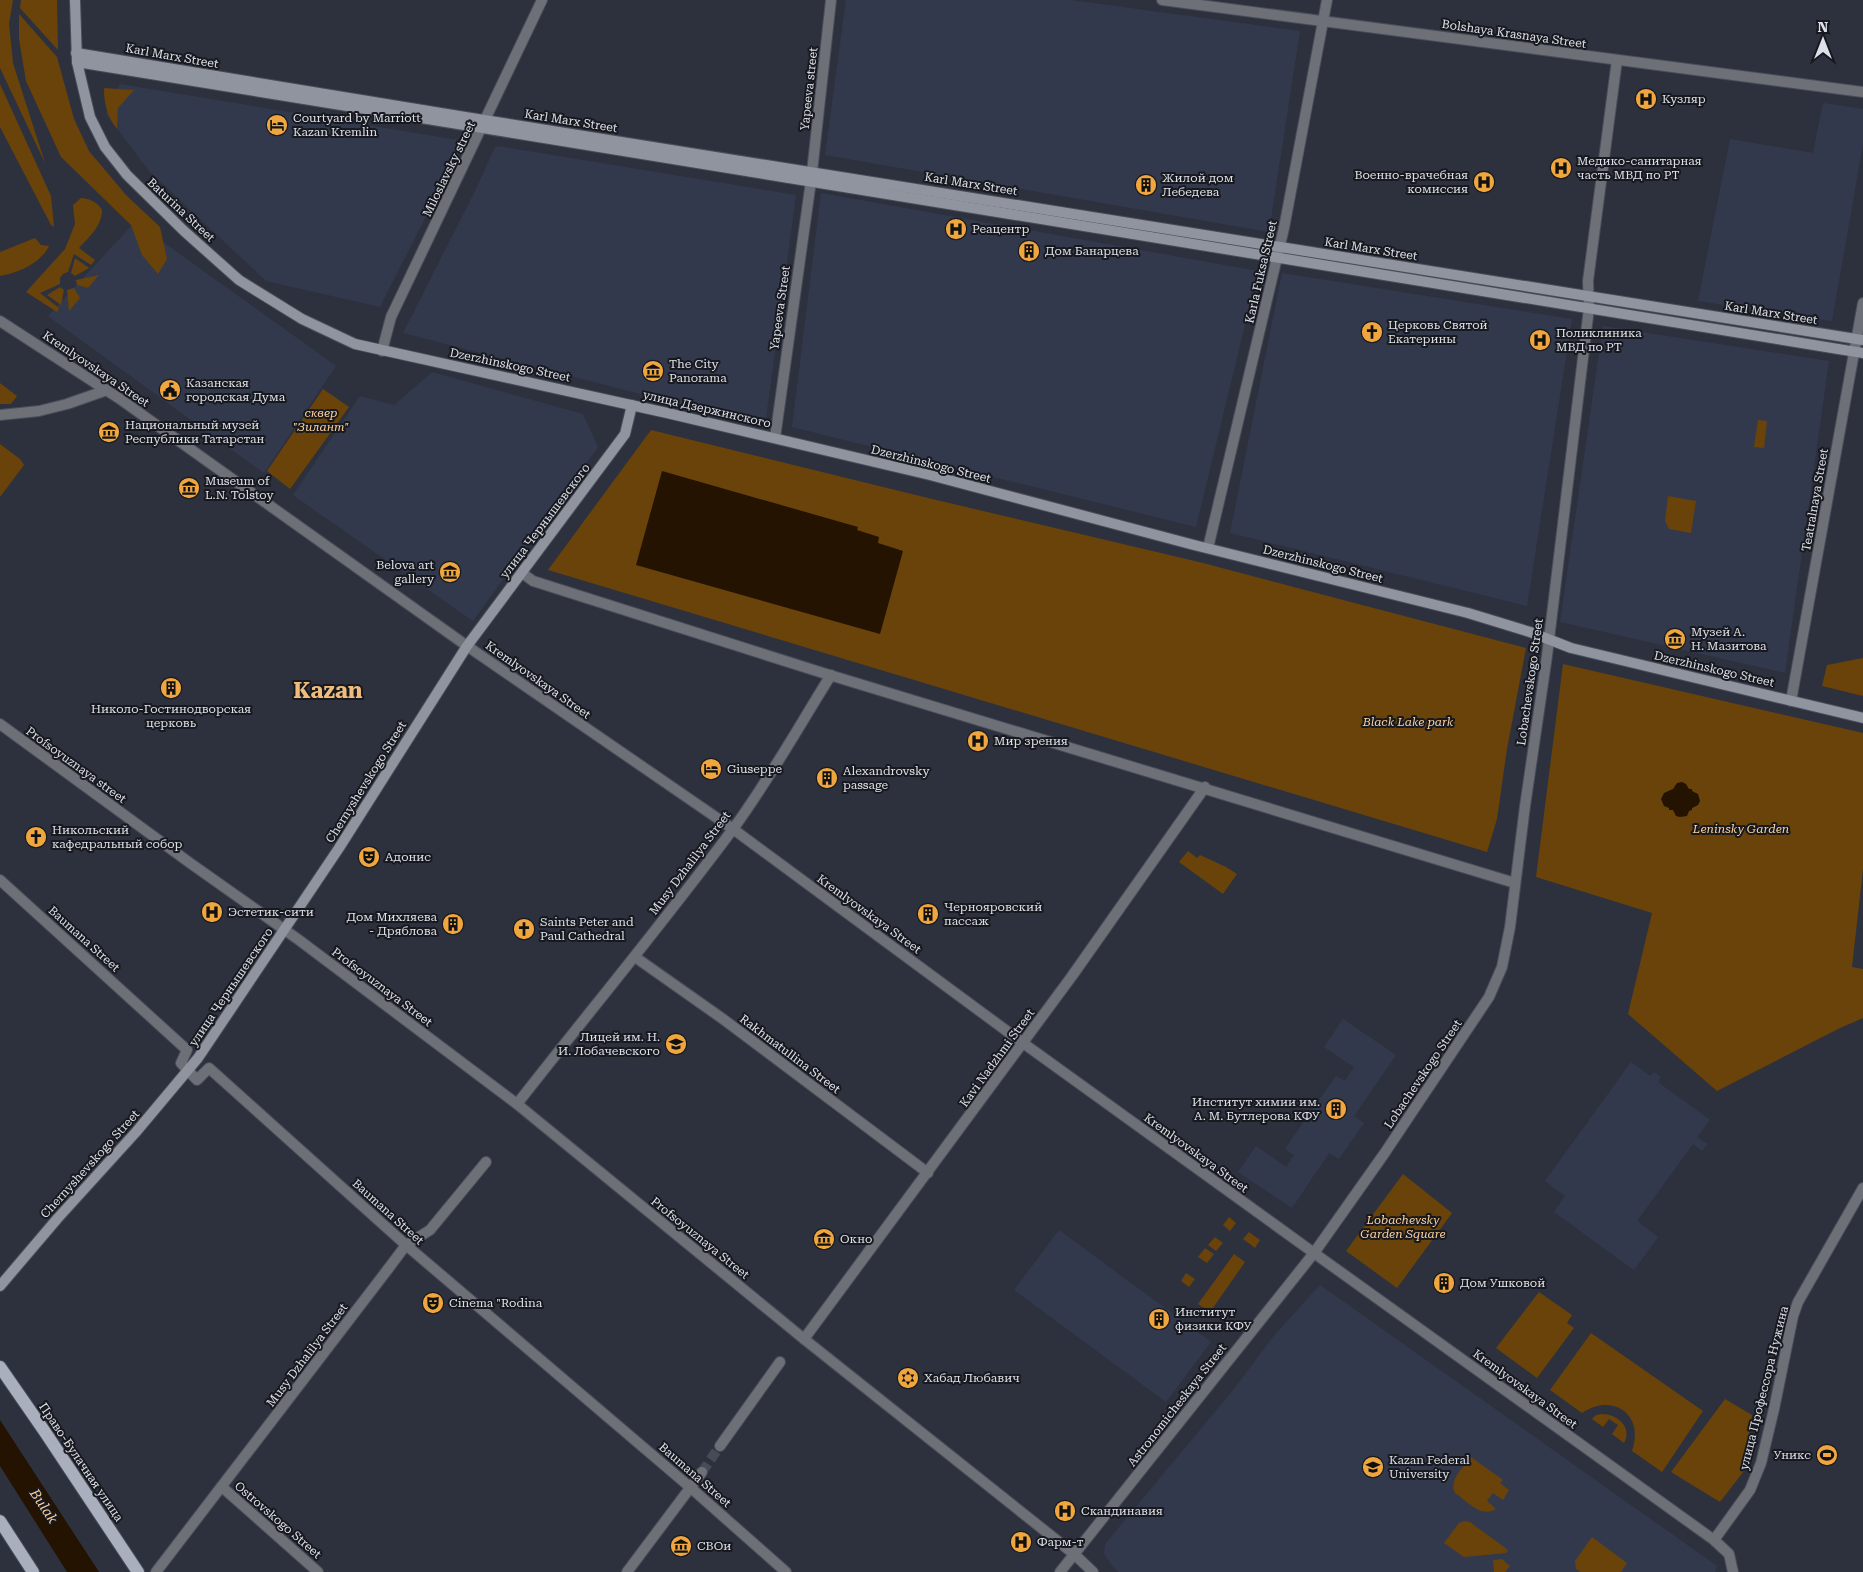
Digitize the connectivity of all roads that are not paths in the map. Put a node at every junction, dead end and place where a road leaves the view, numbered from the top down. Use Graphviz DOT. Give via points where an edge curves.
graph roads {
  1 [pos="74,0"];
  2 [pos="542,0"];
  3 [pos="831,0"];
  4 [pos="1162,0"];
  5 [pos="1327,0"];
  6 [pos="1322,21"];
  7 [pos="76,58"];
  8 [pos="1617,60"];
  9 [pos="1863,92"];
  10 [pos="484,124"];
  11 [pos="811,176"];
  12 [pos="1280,246"];
  13 [pos="1277,258"];
  14 [pos="1588,302"];
  15 [pos="1863,303"];
  16 [pos="0,321"];
  17 [pos="1860,339"];
  18 [pos="382,351"];
  19 [pos="1859,352"];
  20 [pos="107,390"];
  21 [pos="632,405"];
  22 [pos="0,415"];
  23 [pos="775,438"];
  24 [pos="1208,548"];
  25 [pos="522,573"];
  26 [pos="1549,639"];
  27 [pos="467,646"];
  28 [pos="831,675"];
  29 [pos="1791,701"];
  30 [pos="1863,718"];
  31 [pos="0,724"];
  32 [pos="1204,788"];
  33 [pos="733,829"];
  34 [pos="0,880"];
  35 [pos="1515,883"];
  36 [pos="285,930"];
  37 [pos="635,957"];
  38 [pos="1023,1043"];
  39 [pos="188,1070"];
  40 [pos="517,1104"];
  41 [pos="486,1162"];
  42 [pos="928,1173"];
  43 [pos="1863,1188"];
  44 [pos="406,1245"];
  45 [pos="1314,1253"];
  46 [pos="0,1286"];
  47 [pos="804,1339"];
  48 [pos="780,1362"];
  49 [pos="0,1367"];
  50 [pos="720,1446"];
  51 [pos="702,1472"];
  52 [pos="222,1487"];
  53 [pos="691,1488"];
  54 [pos="0,1521"];
  55 [pos="1714,1540"];
  56 [pos="1074,1554"];
  57 [pos="33,1572"];
  58 [pos="138,1572"];
  59 [pos="156,1572"];
  60 [pos="318,1572"];
  61 [pos="627,1572"];
  62 [pos="786,1572"];
  63 [pos="1060,1572"];
  64 [pos="1093,1572"];
  65 [pos="1733,1572"];
  1 -- 7 [label="main road, Baturina Street"];
  2 -- 10 [label="street, Miloslavsky street"];
  3 -- 11 [label="street, Yapeeva street"];
  4 -- 6 [label="street, Bolshaya Krasnaya Street"];
  5 -- 6 [label="street, Karla Fuksa Street"];
  6 -- 8 [label="street, Bolshaya Krasnaya Street"];
  6 -- 12 [label="street, Karla Fuksa Street"];
  7 -- 10 [label="main road, Karl Marx Street"];
  7 -- 18 [label="main road, Baturina Street" via="90,117 106,147 127,175 184,231 239,280 302,319 355,344"];
  8 -- 9 [label="street, Bolshaya Krasnaya Street"];
  8 -- 14 [label="street, Lobachevskogo Street"];
  10 -- 11 [label="main road, Karl Marx Street"];
  10 -- 18 [label="street, Miloslavsky street" via="391,317"];
  11 -- 12 [label="main road, Karl Marx Street"];
  11 -- 13 [label="main road, Karl Marx Street"];
  11 -- 23 [label="street, Yapeeva Street"];
  12 -- 13 [label="street, Karla Fuksa Street"];
  12 -- 14 [label="main road, Karl Marx Street"];
  13 -- 14 [label="main road, Karl Marx Street"];
  13 -- 24 [label="street, Karla Fuksa Street"];
  14 -- 17 [label="main road, Karl Marx Street"];
  14 -- 19 [label="main road, Karl Marx Street"];
  14 -- 26 [label="street, Lobachevskogo Street"];
  15 -- 17 [label="street, Teatralnaya Street"];
  16 -- 20 [label="street, Kremlyovskaya Street"];
  17 -- 19 [label="street, Teatralnaya Street"];
  18 -- 21 [label="main road, Dzerzhinskogo Street"];
  19 -- 29 [label="street, Teatralnaya Street"];
  20 -- 22 [label="street" via="39,411"];
  20 -- 27 [label="street, Kremlyovskaya Street"];
  21 -- 23 [label="main road, улица Дзержинского"];
  21 -- 25 [label="main road, улица Чернышевского" via="625,434"];
  23 -- 24 [label="main road, Dzerzhinskogo Street"];
  24 -- 26 [label="main road, Dzerzhinskogo Street" via="1468,613"];
  25 -- 27 [label="main road, улица Чернышевского"];
  25 -- 28 [label="street" via="534,581"];
  26 -- 29 [label="main road, Dzerzhinskogo Street" via="1571,648"];
  26 -- 35 [label="street, Lobachevskogo Street"];
  27 -- 33 [label="street, Kremlyovskaya Street"];
  27 -- 36 [label="main road, Chernyshevskogo Street"];
  28 -- 32 [label="street"];
  28 -- 33 [label="street, Musy Dzhalilya Street"];
  29 -- 30 [label="main road, Dzerzhinskogo Street"];
  31 -- 36 [label="street, Profsoyuznaya Street"];
  32 -- 35 [label="street"];
  32 -- 38 [label="street, Kavi Nadzhmi Street"];
  33 -- 37 [label="street, Musy Dzhalilya Street"];
  33 -- 38 [label="street, Kremlyovskaya Street"];
  34 -- 39 [label="street, Baumana Street" via="188,1050 181,1063"];
  35 -- 45 [label="street, Lobachevskogo Street" via="1502,967 1489,997"];
  36 -- 39 [label="main road, улица Чернышевского"];
  36 -- 40 [label="street, Profsoyuznaya Street"];
  37 -- 40 [label="street, Musy Dzhalilya Street"];
  37 -- 42 [label="street, Rakhmatullina Street"];
  38 -- 42 [label="street, Kavi Nadzhmi Street"];
  38 -- 45 [label="street, Kremlyovskaya Street"];
  39 -- 44 [label="street, Baumana Street" via="197,1080 208,1068"];
  39 -- 46 [label="main road, Chernyshevskogo Street"];
  40 -- 47 [label="street, Profsoyuznaya Street"];
  41 -- 44 [label="street, Musy Dzhalilya Street" via="430,1230"];
  42 -- 47 [label="street, Kavi Nadzhmi Street"];
  43 -- 55 [label="street, улица Профессора Нужина" via="1798,1302 1761,1463 1750,1490"];
  44 -- 52 [label="street, Musy Dzhalilya Street"];
  44 -- 53 [label="street, Baumana Street"];
  45 -- 55 [label="street, Kremlyovskaya Street"];
  45 -- 56 [label="street, Astronomicheskaya Street"];
  47 -- 56 [label="street, Profsoyuznaya Street"];
  48 -- 50 [label="street"];
  49 -- 58 [label="main road, Право-Булачная улица"];
  51 -- 53 [label="street"];
  52 -- 59 [label="street, Musy Dzhalilya Street"];
  52 -- 60 [label="street, Ostrovskogo Street"];
  53 -- 61 [label="street"];
  53 -- 62 [label="street, Baumana Street"];
  54 -- 57 [label="main road"];
  55 -- 65 [label="street, Kremlyovskaya Street" via="1729,1554"];
  56 -- 63 [label="street, Astronomicheskaya Street"];
  56 -- 64 [label="street, Profsoyuznaya Street"];
}
